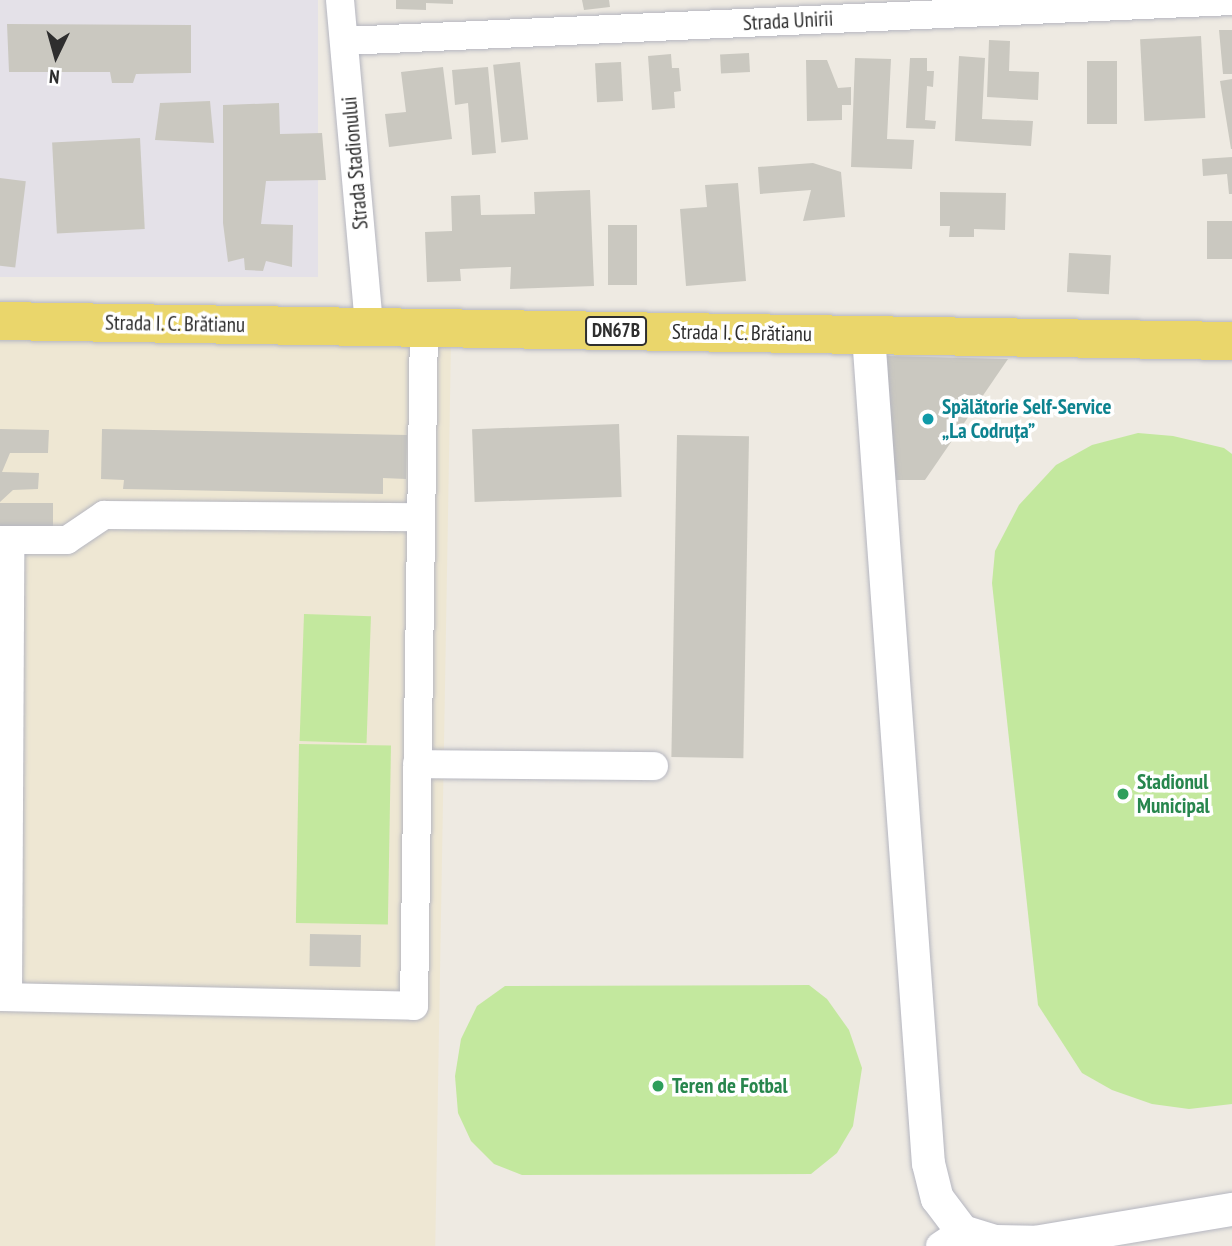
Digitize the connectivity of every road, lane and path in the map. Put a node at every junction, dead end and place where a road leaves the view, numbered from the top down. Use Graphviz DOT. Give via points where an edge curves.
graph roads {
  1 [pos="340,0"];
  2 [pos="1232,1"];
  3 [pos="344,41"];
  4 [pos="0,321"];
  5 [pos="369,327"];
  6 [pos="424,327"];
  7 [pos="868,335"];
  8 [pos="1232,341"];
  9 [pos="421,517"];
  10 [pos="5,540"];
  11 [pos="417,764"];
  12 [pos="654,766"];
  13 [pos="4,774"];
  14 [pos="4,996"];
  15 [pos="1232,1209"];
  16 [pos="951,1239"];
  1 -- 3 [label="street, Strada Stadionului"];
  2 -- 3 [label="street, Strada Unirii"];
  3 -- 5 [label="street, Strada Stadionului"];
  4 -- 5 [label="main road, Strada I. C. Brătianu / DN67B"];
  5 -- 6 [label="main road, Strada I. C. Brătianu / DN67B"];
  6 -- 7 [label="main road, Strada I. C. Brătianu / DN67B"];
  6 -- 9 [label="street"];
  7 -- 8 [label="main road, Strada I. C. Brătianu / DN67B"];
  7 -- 16 [label="street" via="928,1163"];
  9 -- 10 [label="street" via="104,515 67,540"];
  9 -- 11 [label="street"];
  10 -- 13 [label="street"];
  11 -- 12 [label="street"];
  11 -- 14 [label="street" via="414,1006"];
  13 -- 14 [label="street"];
  15 -- 16 [label="street" via="1034,1242"];
}
